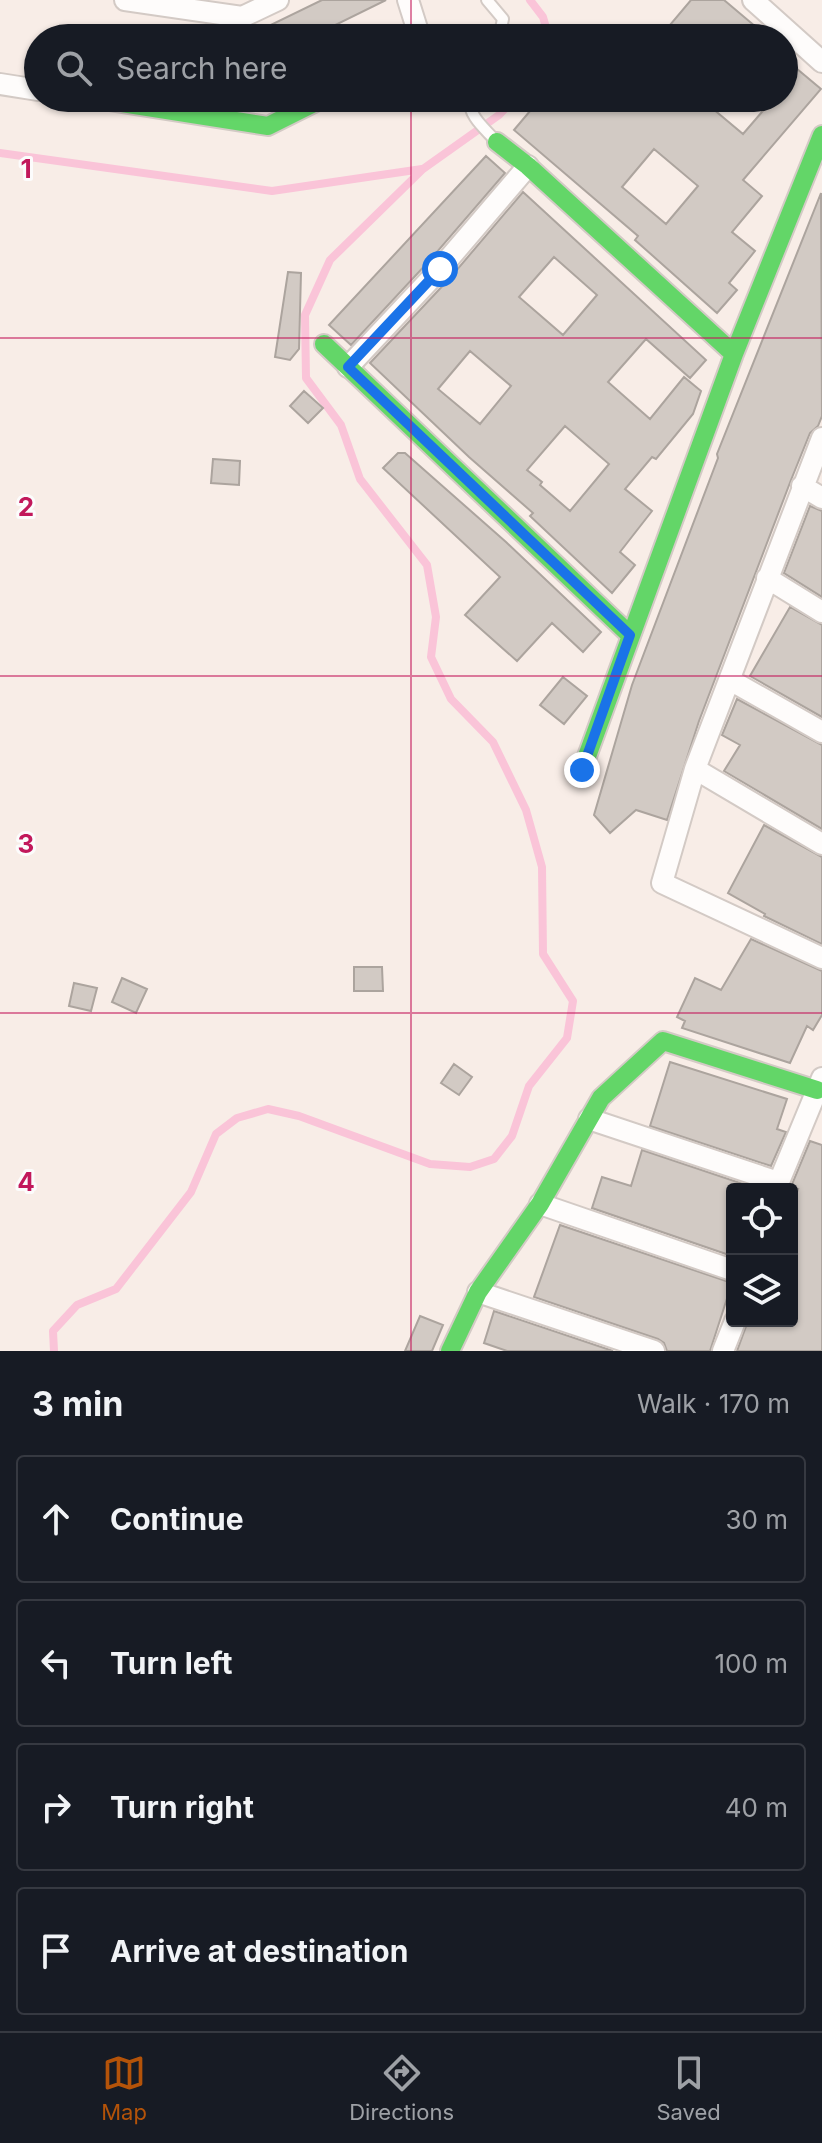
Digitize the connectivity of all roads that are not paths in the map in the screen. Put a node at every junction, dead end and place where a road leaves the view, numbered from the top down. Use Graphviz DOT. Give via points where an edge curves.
graph roads {
  1 [pos="125,0"];
  2 [pos="278,0"];
  3 [pos="408,0"];
  4 [pos="487,0"];
  5 [pos="753,0"];
  6 [pos="416,24"];
  7 [pos="502,24"];
  8 [pos="780,24"];
  9 [pos="798,40"];
  10 [pos="822,62"];
  11 [pos="0,84"];
  12 [pos="24,88"];
  13 [pos="179,112"];
  14 [pos="296,112"];
  15 [pos="472,112"];
  16 [pos="822,135"];
  17 [pos="497,142"];
  18 [pos="528,166"];
  19 [pos="324,344"];
  20 [pos="734,354"];
  21 [pos="348,367"];
  22 [pos="822,438"];
  23 [pos="802,486"];
  24 [pos="822,498"];
  25 [pos="767,578"];
  26 [pos="822,612"];
  27 [pos="630,635"];
  28 [pos="730,680"];
  29 [pos="822,732"];
  30 [pos="695,769"];
  31 [pos="582,770"];
  32 [pos="822,844"];
  33 [pos="822,958"];
  34 [pos="819,1084"];
  35 [pos="589,1119"];
  36 [pos="771,1183"];
  37 [pos="778,1183"];
  38 [pos="540,1204"];
  39 [pos="726,1268"];
  40 [pos="478,1292"];
  41 [pos="733,1327"];
  42 [pos="450,1351"];
  43 [pos="654,1351"];
  44 [pos="723,1351"];
  1 -- 2 [label="street" via="242,17"];
  3 -- 6 [label="street"];
  4 -- 7 [label="lane"];
  5 -- 8 [label="street"];
  9 -- 10 [label="street"];
  11 -- 12 [label="street"];
  13 -- 14 [label="street" via="268,126"];
  15 -- 17 [label="lane"];
  16 -- 20 [label="street"];
  17 -- 18 [label="street"];
  18 -- 20 [label="street"];
  18 -- 21 [label="street"];
  19 -- 21 [label="street"];
  20 -- 27 [label="street"];
  21 -- 27 [label="street"];
  22 -- 23 [label="street"];
  23 -- 24 [label="street"];
  23 -- 25 [label="street"];
  25 -- 26 [label="street"];
  25 -- 28 [label="street"];
  27 -- 31 [label="street"];
  28 -- 29 [label="street"];
  28 -- 30 [label="street"];
  30 -- 32 [label="street"];
  30 -- 33 [label="street" via="662,883"];
  34 -- 35 [label="street" via="663,1041 601,1098"];
  34 -- 37 [label="street"];
  35 -- 36 [label="street"];
  35 -- 38 [label="street"];
  38 -- 39 [label="street"];
  38 -- 40 [label="street"];
  40 -- 42 [label="street"];
  40 -- 43 [label="street"];
  41 -- 44 [label="street"];
}
